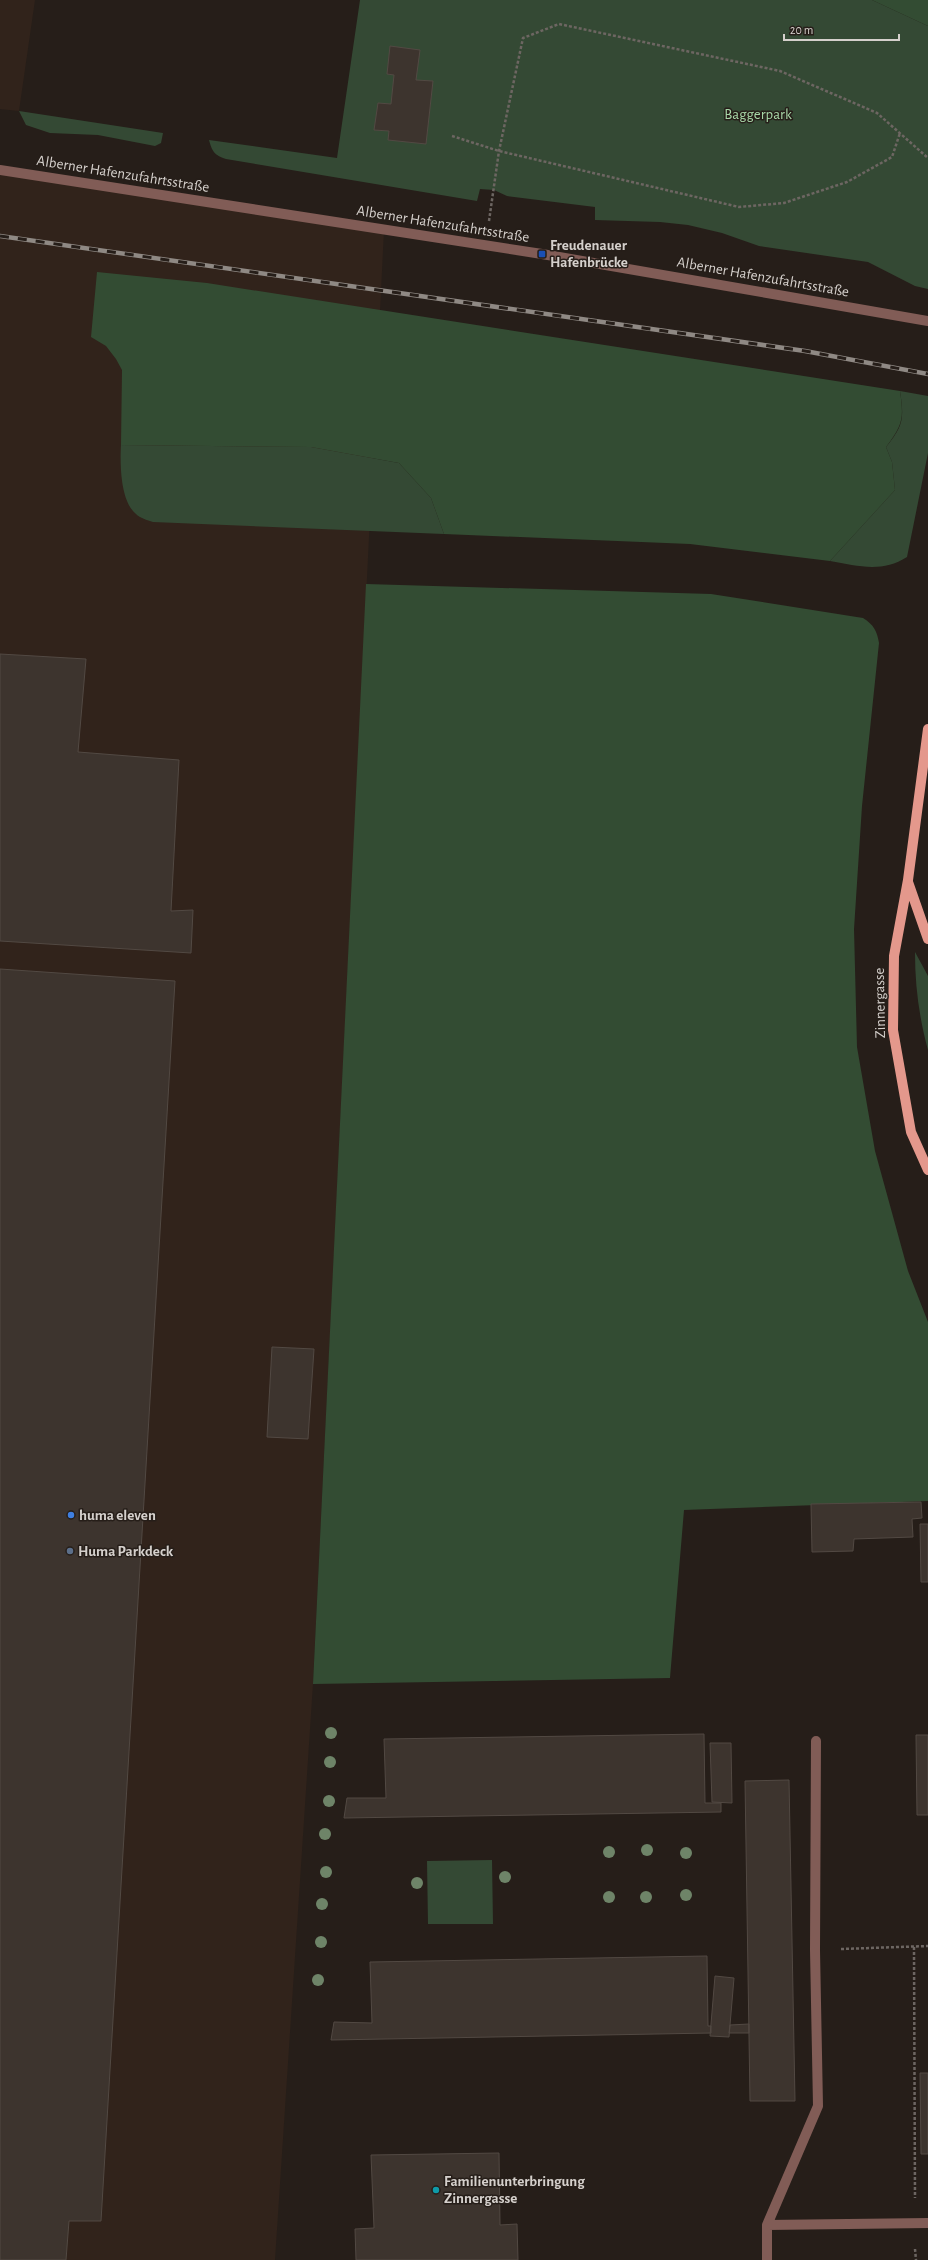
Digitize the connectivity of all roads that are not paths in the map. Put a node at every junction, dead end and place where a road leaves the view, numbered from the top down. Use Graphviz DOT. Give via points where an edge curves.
graph roads {
  1 [pos="0,170"];
  2 [pos="928,321"];
  3 [pos="928,729"];
  4 [pos="908,880"];
  5 [pos="928,939"];
  6 [pos="928,1170"];
  7 [pos="816,1741"];
  8 [pos="928,2223"];
  9 [pos="767,2225"];
  10 [pos="767,2260"];
  1 -- 2 [label="street, Alberner Hafenzufahrtsstraße" via="485,245"];
  3 -- 4 [label="main road, Zinnergasse"];
  4 -- 5 [label="main road, Zinnergasse"];
  4 -- 6 [label="main road, Zinnergasse" via="894,956 893,1030 911,1132"];
  7 -- 9 [label="street" via="815,1950 818,2106"];
  8 -- 9 [label="street"];
  9 -- 10 [label="street"];
}
